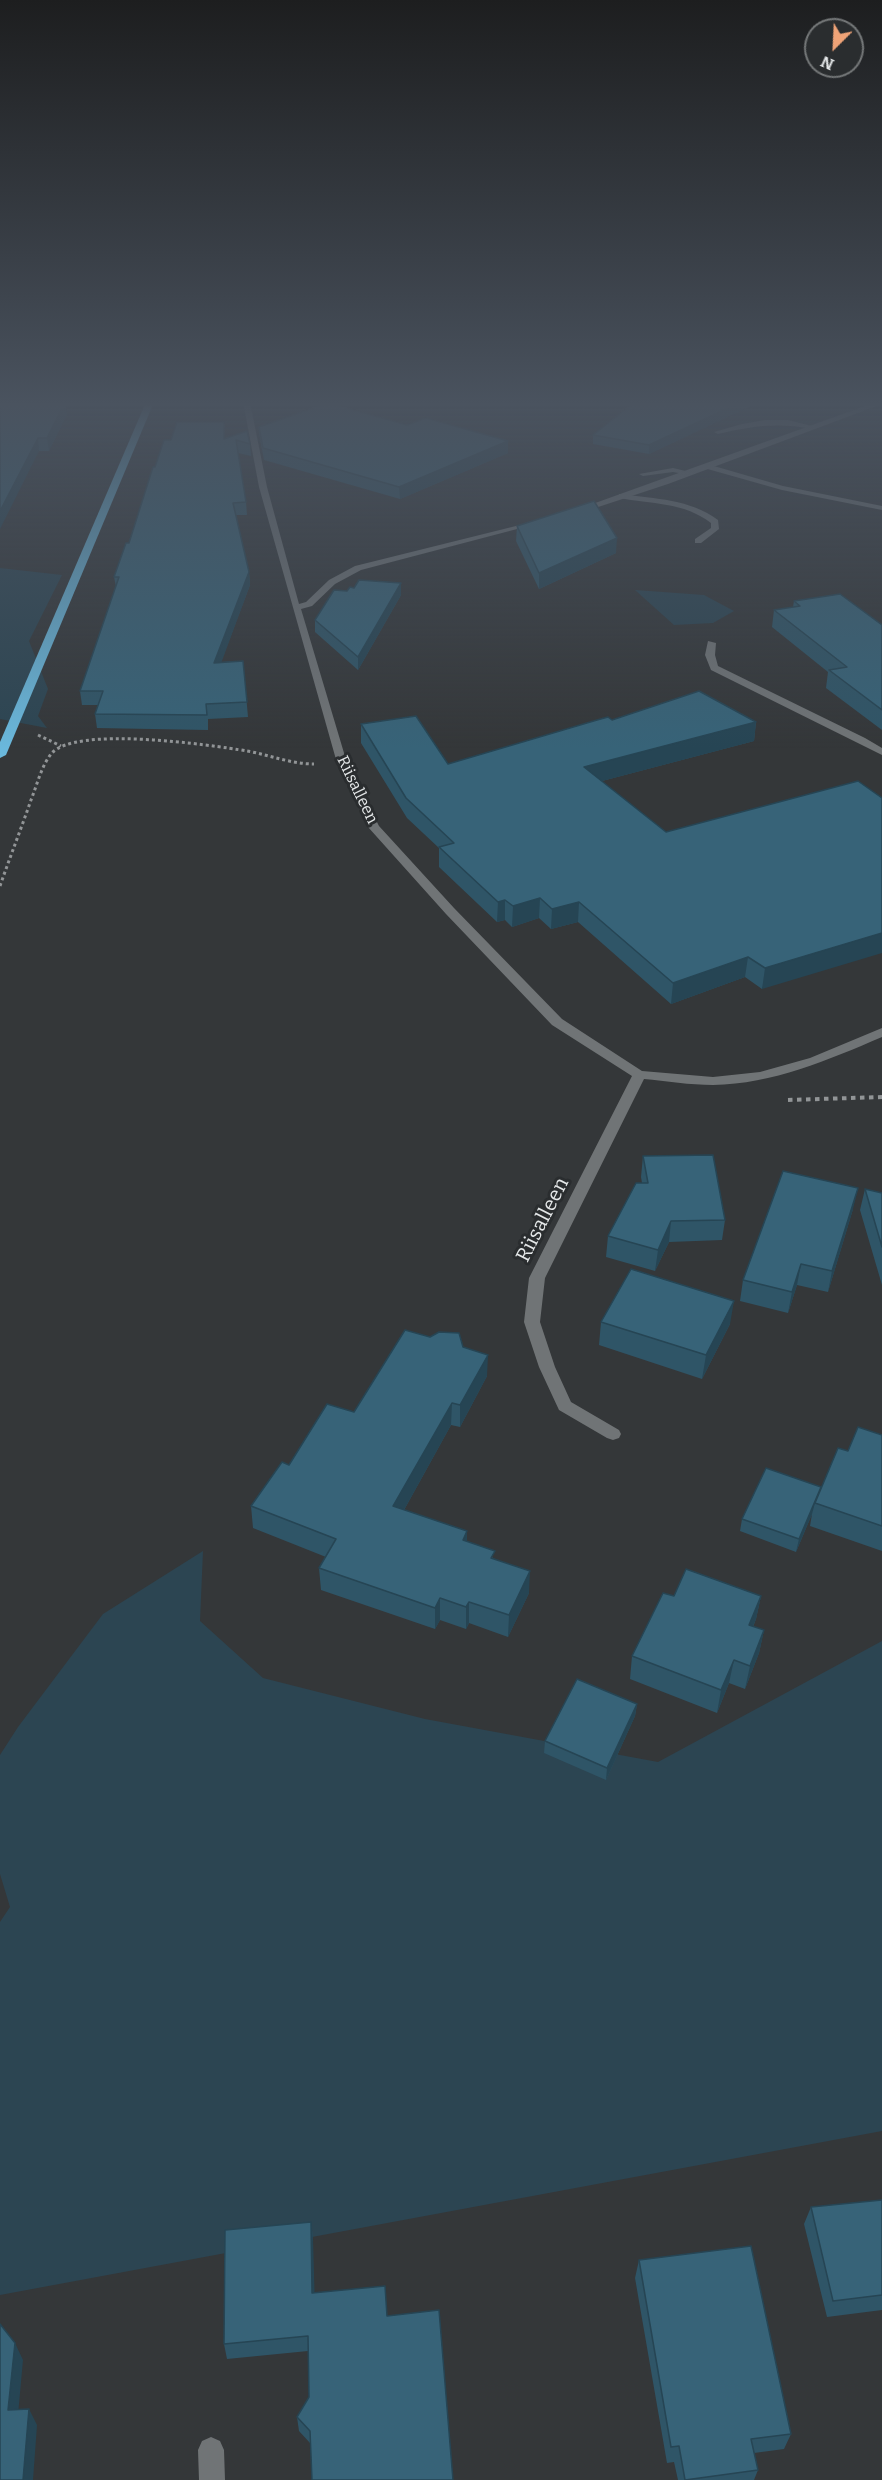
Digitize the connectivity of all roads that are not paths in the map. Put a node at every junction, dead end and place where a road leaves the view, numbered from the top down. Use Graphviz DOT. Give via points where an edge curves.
graph roads {
  1 [pos="100,518"];
  2 [pos="271,518"];
  3 [pos="710,518"];
  4 [pos="540,522"];
  5 [pos="698,541"];
  6 [pos="296,608"];
  7 [pos="711,644"];
  8 [pos="882,752"];
  9 [pos="0,755"];
  10 [pos="882,1032"];
  11 [pos="639,1075"];
  12 [pos="613,1434"];
  13 [pos="211,2450"];
  14 [pos="212,2480"];
  1 -- 9 [label="highway"];
  2 -- 6 [label="street, Riisalleen"];
  3 -- 5 [label="street" via="715,529"];
  4 -- 6 [label="street" via="358,568 332,582 309,604"];
  6 -- 11 [label="street, Riisalleen" via="342,763 375,827 557,1022"];
  7 -- 8 [label="street" via="714,668 743,686"];
  10 -- 11 [label="street, Riisalleen" via="814,1061 760,1076 713,1081"];
  11 -- 12 [label="street, Riisalleen" via="537,1278 532,1322 565,1406"];
  13 -- 14 [label="street"];
}
